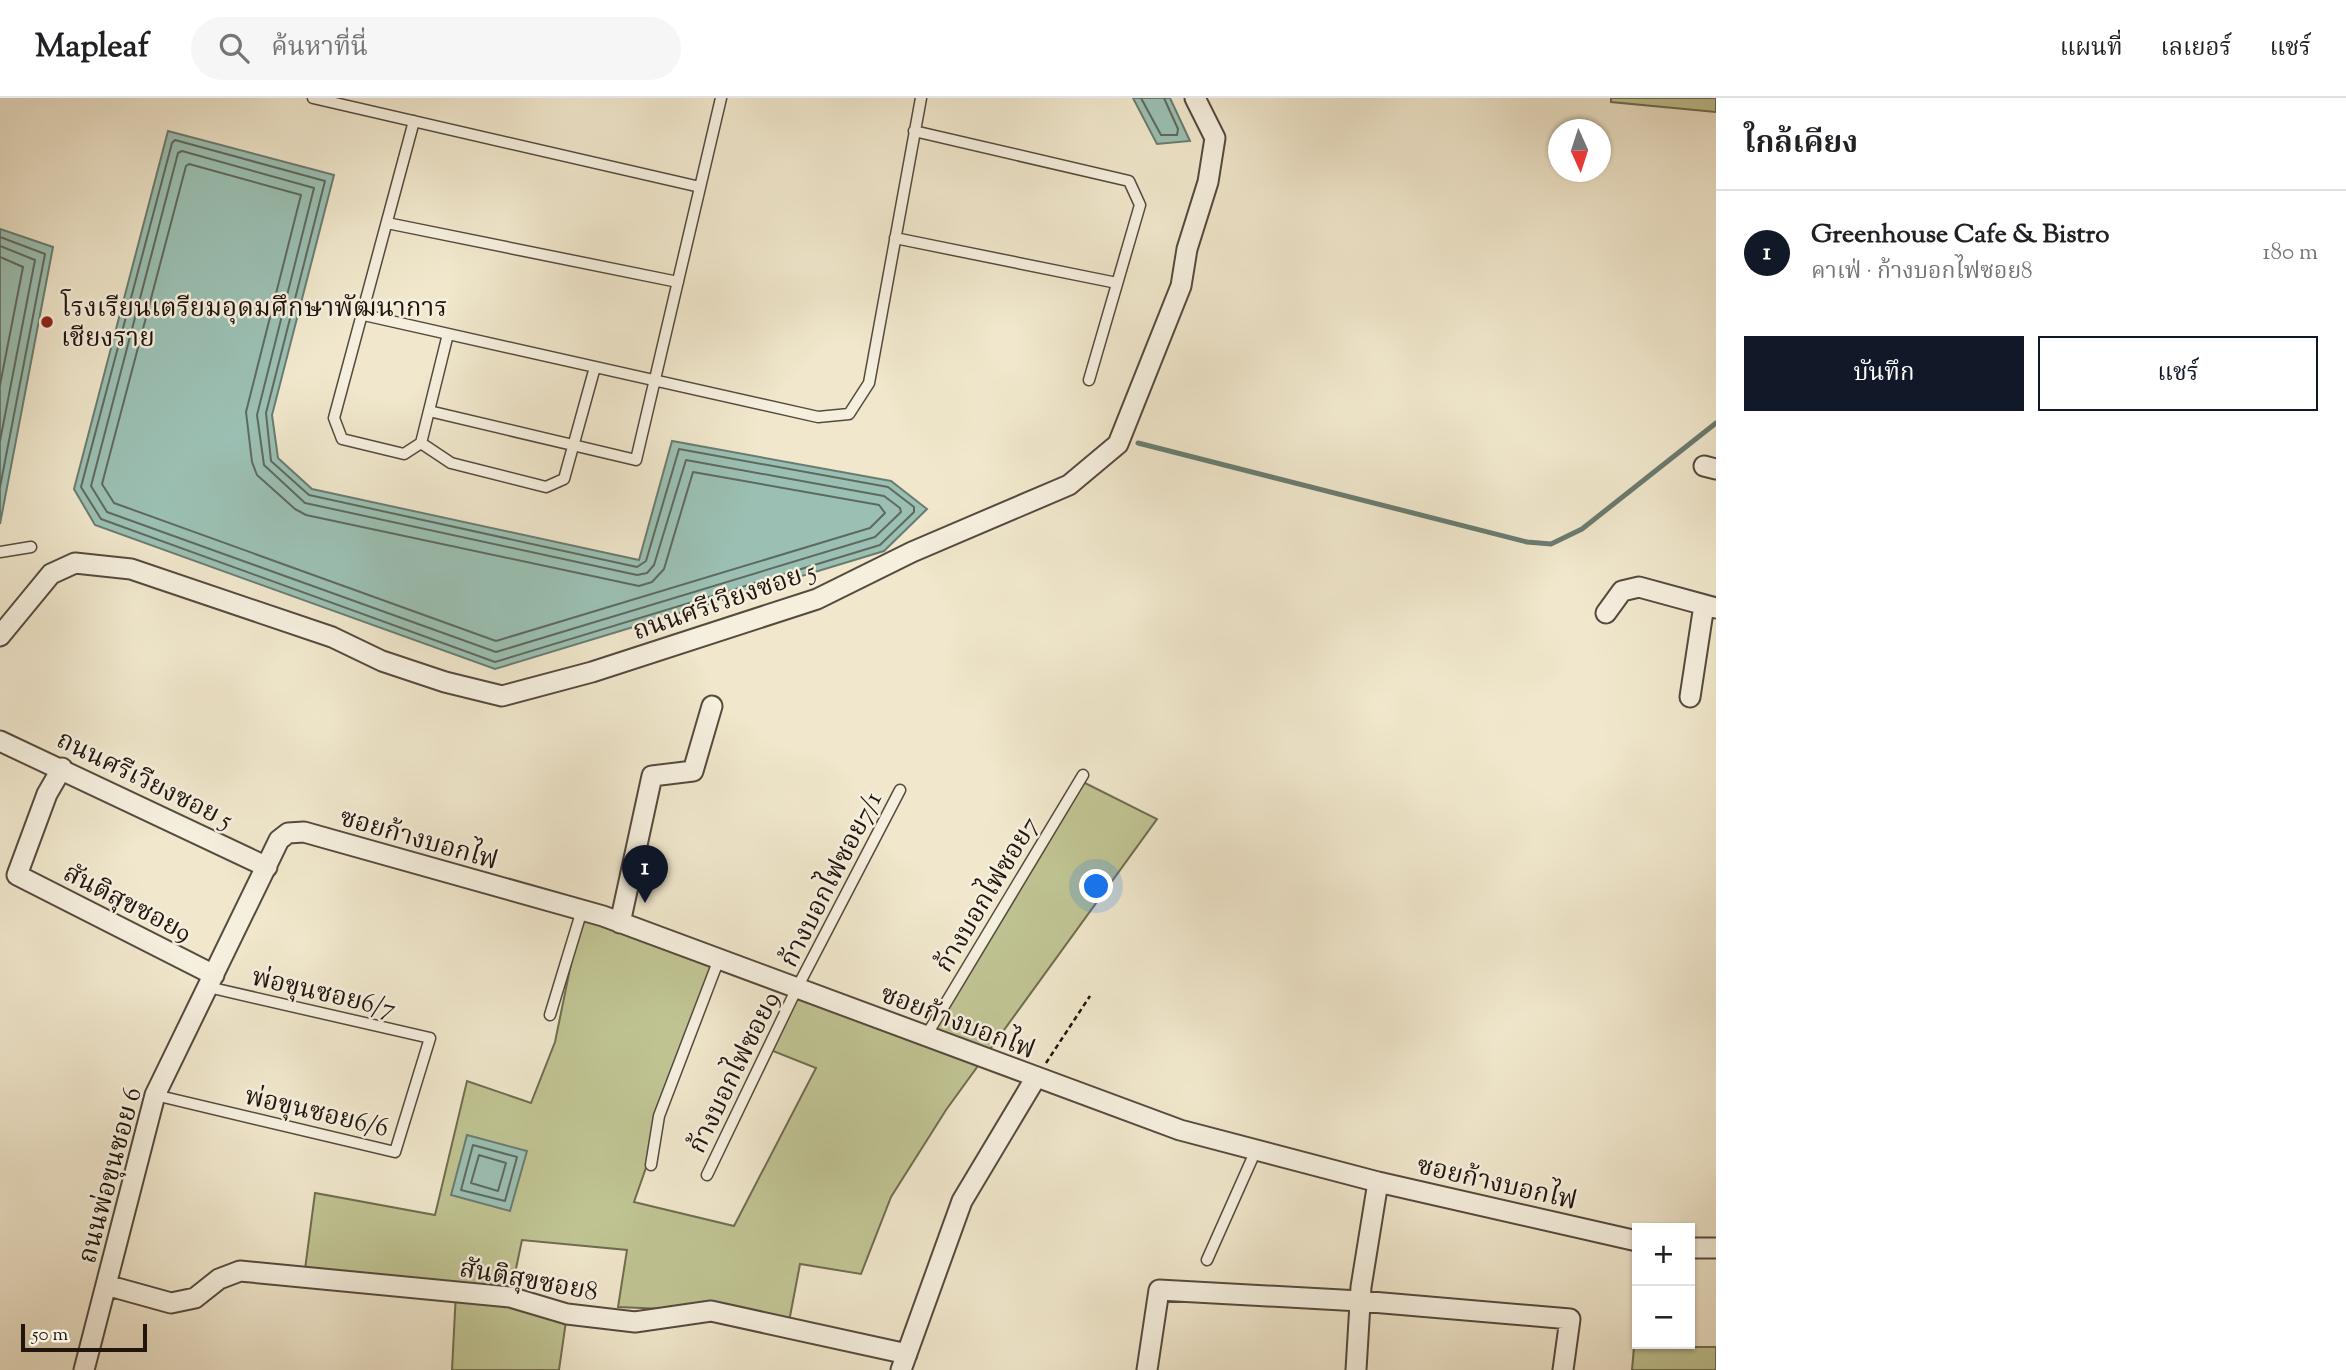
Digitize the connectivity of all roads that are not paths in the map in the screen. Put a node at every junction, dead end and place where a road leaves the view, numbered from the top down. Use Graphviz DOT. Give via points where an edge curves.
graph roads {
  1 [pos="313,98"];
  2 [pos="721,98"];
  3 [pos="920,98"];
  4 [pos="1195,98"];
  5 [pos="414,121"];
  6 [pos="915,131"];
  7 [pos="700,187"];
  8 [pos="387,223"];
  9 [pos="895,238"];
  10 [pos="678,282"];
  11 [pos="1118,283"];
  12 [pos="364,315"];
  13 [pos="448,334"];
  14 [pos="595,367"];
  15 [pos="655,380"];
  16 [pos="1089,380"];
  17 [pos="429,411"];
  18 [pos="421,443"];
  19 [pos="575,445"];
  20 [pos="31,547"];
  21 [pos="0,552"];
  22 [pos="1710,606"];
  23 [pos="1606,613"];
  24 [pos="0,636"];
  25 [pos="1690,697"];
  26 [pos="712,706"];
  27 [pos="0,741"];
  28 [pos="62,768"];
  29 [pos="1083,775"];
  30 [pos="900,790"];
  31 [pos="271,858"];
  32 [pos="582,910"];
  33 [pos="620,923"];
  34 [pos="719,959"];
  35 [pos="211,981"];
  36 [pos="797,988"];
  37 [pos="550,1015"];
  38 [pos="926,1036"];
  39 [pos="430,1038"];
  40 [pos="1035,1079"];
  41 [pos="155,1096"];
  42 [pos="1256,1150"];
  43 [pos="651,1166"];
  44 [pos="707,1175"];
  45 [pos="1378,1182"];
  46 [pos="1632,1240"];
  47 [pos="1695,1248"];
  48 [pos="1716,1248"];
  49 [pos="1207,1260"];
  50 [pos="106,1285"];
  51 [pos="1360,1301"];
  52 [pos="904,1362"];
  53 [pos="84,1370"];
  54 [pos="1147,1370"];
  55 [pos="1356,1370"];
  56 [pos="1563,1370"];
  1 -- 5 [label="lane"];
  2 -- 7 [label="lane"];
  3 -- 6 [label="lane"];
  4 -- 24 [label="street, ถนนศรีเวียงซอย 5" via="1215,138 1208,182 1181,286 1118,444 1069,485 912,552 817,599 592,672 502,696 382,661 332,636 131,569 75,564 51,574"];
  5 -- 7 [label="lane"];
  5 -- 8 [label="lane"];
  6 -- 9 [label="lane"];
  6 -- 11 [label="lane" via="1129,181 1140,205"];
  7 -- 10 [label="lane"];
  8 -- 10 [label="lane"];
  8 -- 12 [label="lane"];
  9 -- 11 [label="lane"];
  9 -- 15 [label="lane" via="869,383 849,414 818,417"];
  10 -- 15 [label="lane"];
  11 -- 16 [label="lane"];
  12 -- 13 [label="lane"];
  12 -- 18 [label="lane" via="334,418 342,439 404,454"];
  13 -- 14 [label="lane"];
  13 -- 17 [label="lane"];
  14 -- 15 [label="lane"];
  14 -- 19 [label="lane"];
  15 -- 19 [label="lane" via="636,460"];
  17 -- 18 [label="lane"];
  17 -- 19 [label="lane"];
  18 -- 19 [label="lane" via="451,463 547,487 564,479"];
  20 -- 21 [label="lane"];
  22 -- 23 [label="street" via="1639,587 1622,591"];
  22 -- 25 [label="street"];
  26 -- 33 [label="street" via="694,771 652,776"];
  27 -- 28 [label="street, ถนนศรีเวียงซอย 5"];
  28 -- 31 [label="street, ถนนศรีเวียงซอย 5"];
  28 -- 35 [label="street, สันติสุขซอย9" via="47,794 17,875"];
  29 -- 38 [label="lane, ก้างบอกไฟซอย7"];
  30 -- 36 [label="lane, ก้างบอกไฟซอย7/1"];
  31 -- 32 [label="street, ซอยก้างบอกไฟ" via="279,840 288,833 304,832"];
  31 -- 35 [label="street, ถนนพ่อขุนซอย 6"];
  32 -- 33 [label="street, ซอยก้างบอกไฟ"];
  32 -- 37 [label="lane"];
  33 -- 34 [label="street, ซอยก้างบอกไฟ"];
  34 -- 36 [label="street, ซอยก้างบอกไฟ"];
  34 -- 43 [label="lane" via="659,1116"];
  35 -- 39 [label="lane, พ่อขุนซอย6/7"];
  35 -- 41 [label="street, ถนนพ่อขุนซอย 6"];
  36 -- 38 [label="street, ซอยก้างบอกไฟ"];
  36 -- 44 [label="lane, ก้างบอกไฟซอย9"];
  38 -- 40 [label="street, ซอยก้างบอกไฟ"];
  39 -- 41 [label="lane, พ่อขุนซอย6/6" via="395,1152"];
  40 -- 42 [label="street, ซอยก้างบอกไฟ" via="1180,1130"];
  40 -- 52 [label="street" via="962,1201"];
  41 -- 50 [label="street, ถนนพ่อขุนซอย 6"];
  42 -- 45 [label="street, ซอยก้างบอกไฟ"];
  42 -- 49 [label="lane"];
  45 -- 46 [label="street, ซอยก้างบอกไฟ"];
  45 -- 51 [label="street"];
  47 -- 48 [label="street"];
  50 -- 52 [label="street, สันติสุขซอย8" via="171,1303 195,1298 219,1279 240,1271 510,1297 567,1314 635,1322 711,1311"];
  50 -- 53 [label="street, ถนนพ่อขุนซอย 6"];
  51 -- 54 [label="street" via="1159,1290"];
  51 -- 55 [label="street"];
  51 -- 56 [label="street" via="1570,1319"];
}
